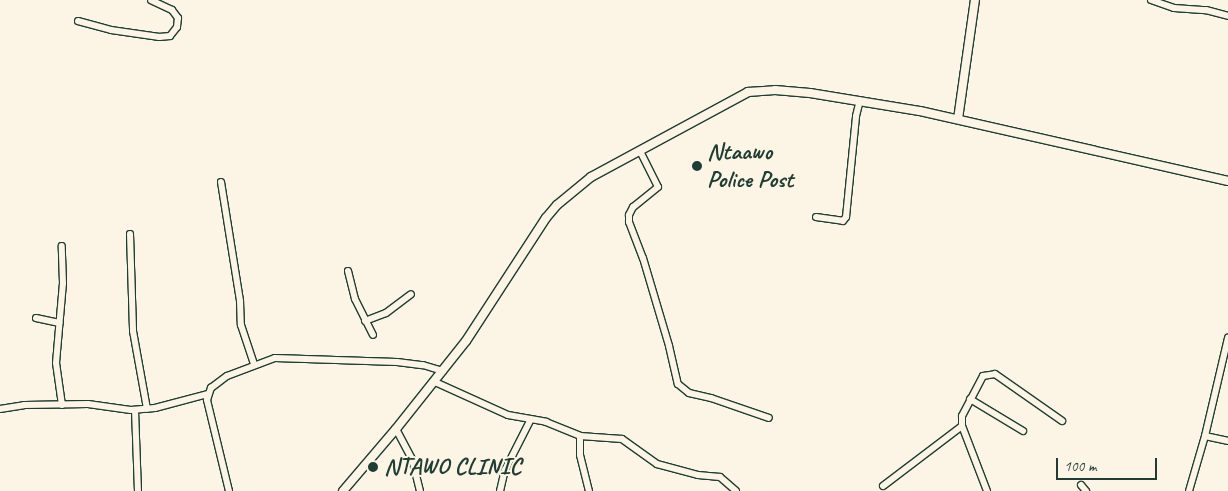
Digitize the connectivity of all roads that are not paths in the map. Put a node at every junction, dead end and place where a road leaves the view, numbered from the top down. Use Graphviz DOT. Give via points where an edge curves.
graph roads {
  1 [pos="151,0"];
  2 [pos="975,0"];
  3 [pos="1151,0"];
  4 [pos="1228,16"];
  5 [pos="78,21"];
  6 [pos="860,100"];
  7 [pos="958,120"];
  8 [pos="640,151"];
  9 [pos="1228,181"];
  10 [pos="221,182"];
  11 [pos="816,216"];
  12 [pos="130,234"];
  13 [pos="62,246"];
  14 [pos="348,271"];
  15 [pos="411,294"];
  16 [pos="36,318"];
  17 [pos="365,321"];
  18 [pos="59,323"];
  19 [pos="373,336"];
  20 [pos="1228,338"];
  21 [pos="254,364"];
  22 [pos="443,372"];
  23 [pos="435,382"];
  24 [pos="208,394"];
  25 [pos="970,399"];
  26 [pos="62,405"];
  27 [pos="0,409"];
  28 [pos="147,409"];
  29 [pos="135,410"];
  30 [pos="769,418"];
  31 [pos="531,419"];
  32 [pos="1062,421"];
  33 [pos="962,426"];
  34 [pos="396,429"];
  35 [pos="1023,432"];
  36 [pos="580,436"];
  37 [pos="1205,436"];
  38 [pos="1228,441"];
  39 [pos="1081,485"];
  40 [pos="883,486"];
  41 [pos="985,490"];
  42 [pos="138,491"];
  43 [pos="229,491"];
  44 [pos="343,491"];
  45 [pos="420,491"];
  46 [pos="500,491"];
  47 [pos="589,491"];
  48 [pos="736,491"];
  49 [pos="1086,491"];
  50 [pos="1189,491"];
  1 -- 5 [label="street" via="172,10 178,18 177,27 170,36 111,30"];
  2 -- 7 [label="street"];
  3 -- 4 [label="street" via="1174,8 1206,10"];
  6 -- 7 [label="street"];
  6 -- 8 [label="street" via="775,90 748,92"];
  6 -- 11 [label="street" via="846,217 843,221"];
  7 -- 9 [label="street"];
  8 -- 22 [label="street" via="591,177 557,205"];
  8 -- 30 [label="street" via="658,188 633,207 629,222 678,384 689,393"];
  10 -- 21 [label="street" via="241,325"];
  12 -- 28 [label="street" via="133,330"];
  13 -- 18 [label="street"];
  14 -- 17 [label="street"];
  15 -- 17 [label="street" via="386,313"];
  16 -- 18 [label="street"];
  17 -- 19 [label="street"];
  18 -- 26 [label="street" via="56,363"];
  20 -- 37 [label="street"];
  21 -- 22 [label="street" via="275,358 312,358 397,362 423,365"];
  21 -- 24 [label="street" via="227,376"];
  22 -- 23 [label="street"];
  23 -- 31 [label="street" via="508,415"];
  23 -- 34 [label="street"];
  24 -- 28 [label="street"];
  24 -- 43 [label="street" via="208,407"];
  25 -- 32 [label="street" via="983,376 996,374"];
  25 -- 33 [label="street" via="962,416"];
  25 -- 35 [label="street"];
  26 -- 27 [label="street"];
  26 -- 29 [label="street" via="88,404"];
  28 -- 29 [label="street"];
  29 -- 42 [label="street"];
  31 -- 36 [label="street"];
  31 -- 46 [label="street" via="505,470"];
  33 -- 40 [label="street"];
  33 -- 41 [label="street"];
  34 -- 44 [label="street"];
  34 -- 45 [label="street" via="412,460"];
  36 -- 47 [label="street" via="580,455"];
  36 -- 48 [label="street" via="622,439 657,464 720,477"];
  37 -- 38 [label="street"];
  37 -- 50 [label="street"];
  39 -- 49 [label="street"];
}
